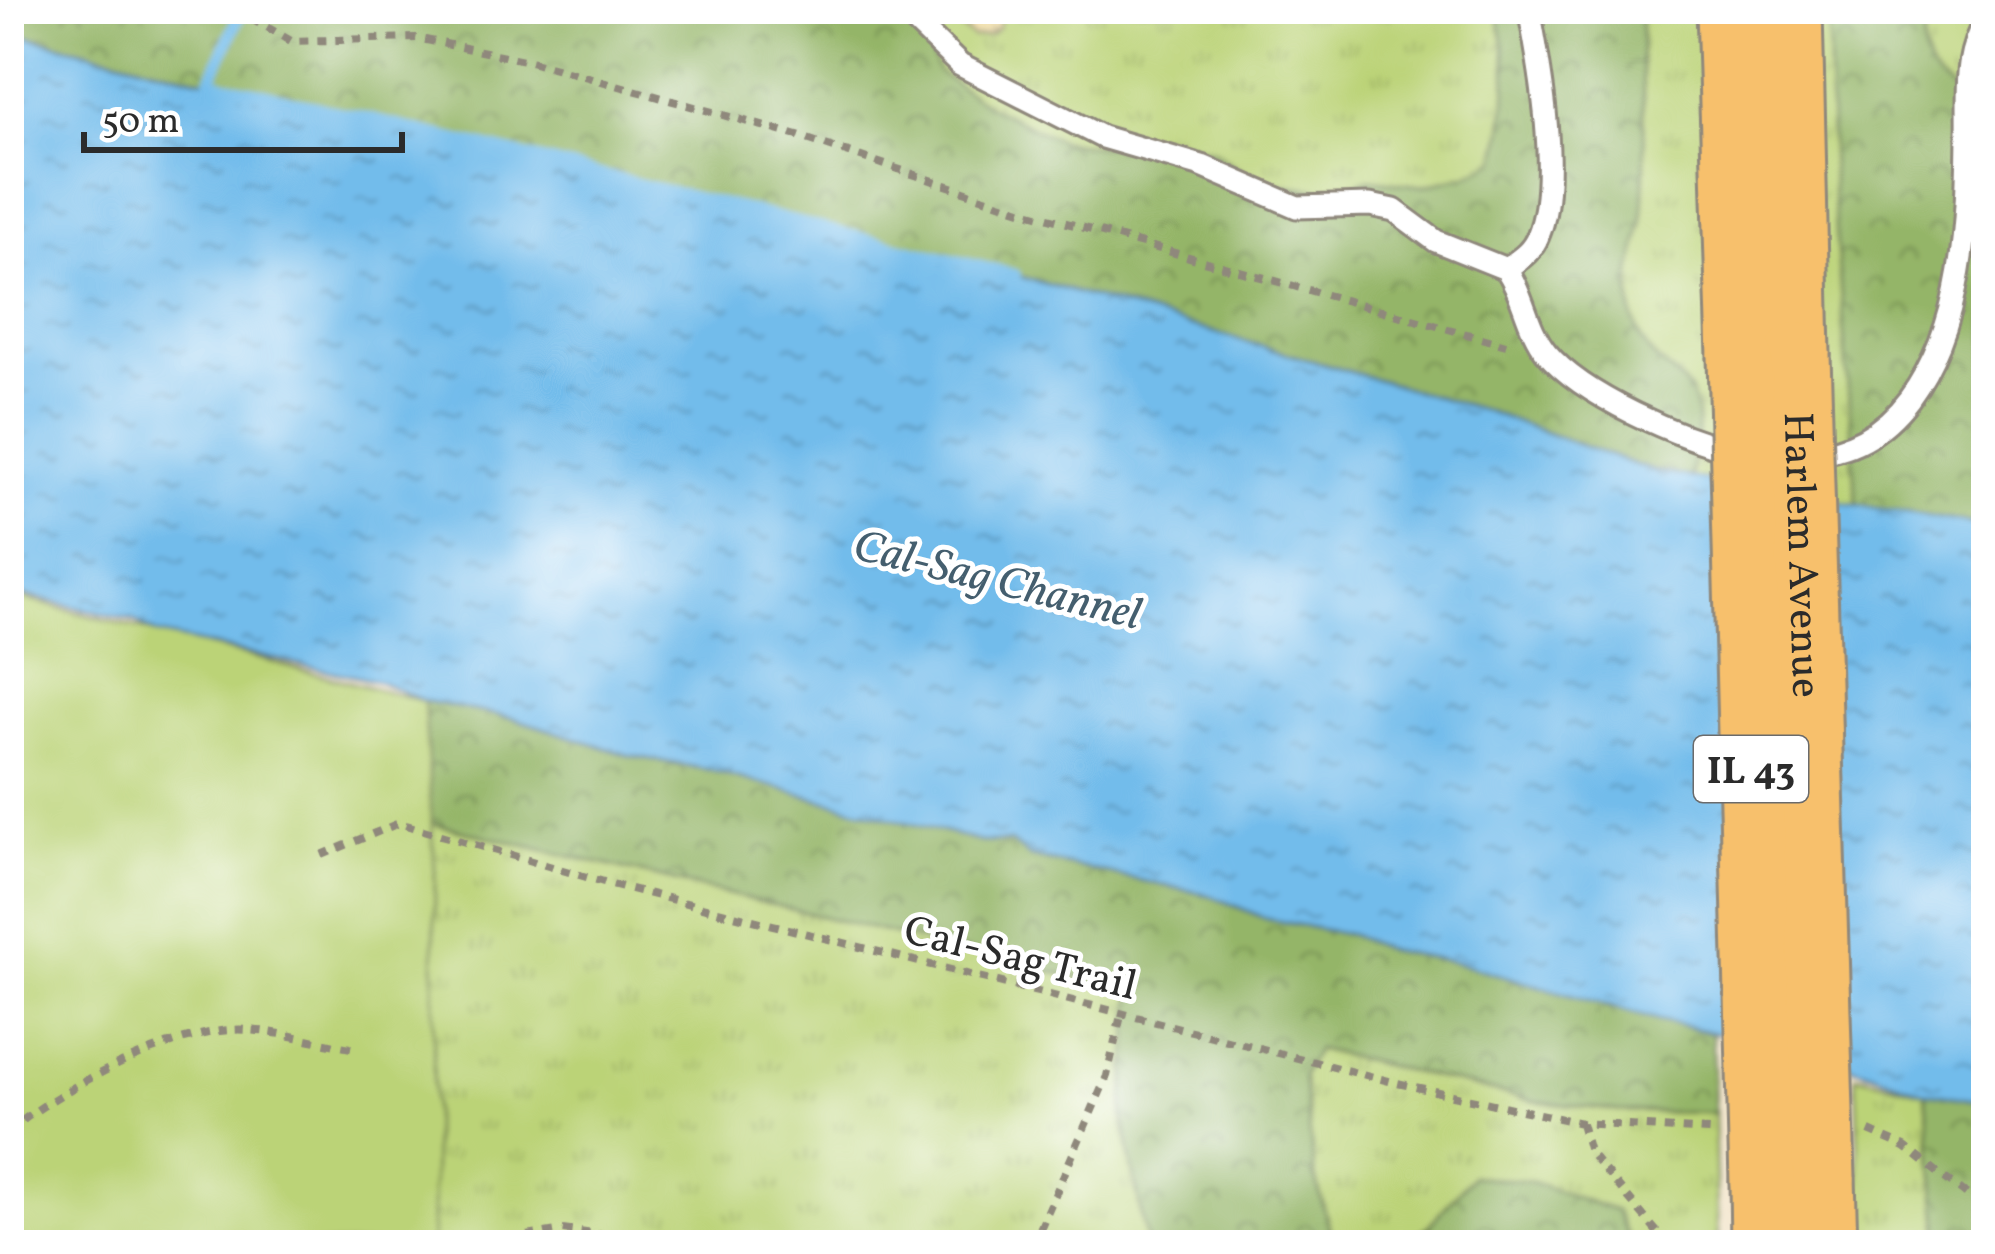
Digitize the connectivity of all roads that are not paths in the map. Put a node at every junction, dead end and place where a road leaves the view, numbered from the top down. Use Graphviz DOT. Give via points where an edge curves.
graph roads {
  1 [pos="902,9"];
  2 [pos="1529,9"];
  3 [pos="1729,9"];
  4 [pos="1790,9"];
  5 [pos="1986,19"];
  6 [pos="1506,269"];
  7 [pos="1769,355"];
  8 [pos="1763,1245"];
  9 [pos="1825,1245"];
  1 -- 6 [label="lane" via="960,65 1102,137 1202,166 1297,207 1394,210 1456,251"];
  2 -- 6 [label="lane" via="1546,189 1540,233"];
  3 -- 7 [label="main road, Harlem Avenue / IL 43"];
  4 -- 7 [label="main road, Harlem Avenue / IL 43"];
  5 -- 6 [label="lane" via="1967,62 1963,230 1947,326 1890,423 1853,445 1819,454 1738,453 1625,407 1548,355"];
  7 -- 8 [label="main road, Harlem Avenue / IL 43, bridge"];
  7 -- 9 [label="main road, Harlem Avenue / IL 43, bridge" via="1839,1153"];
}
